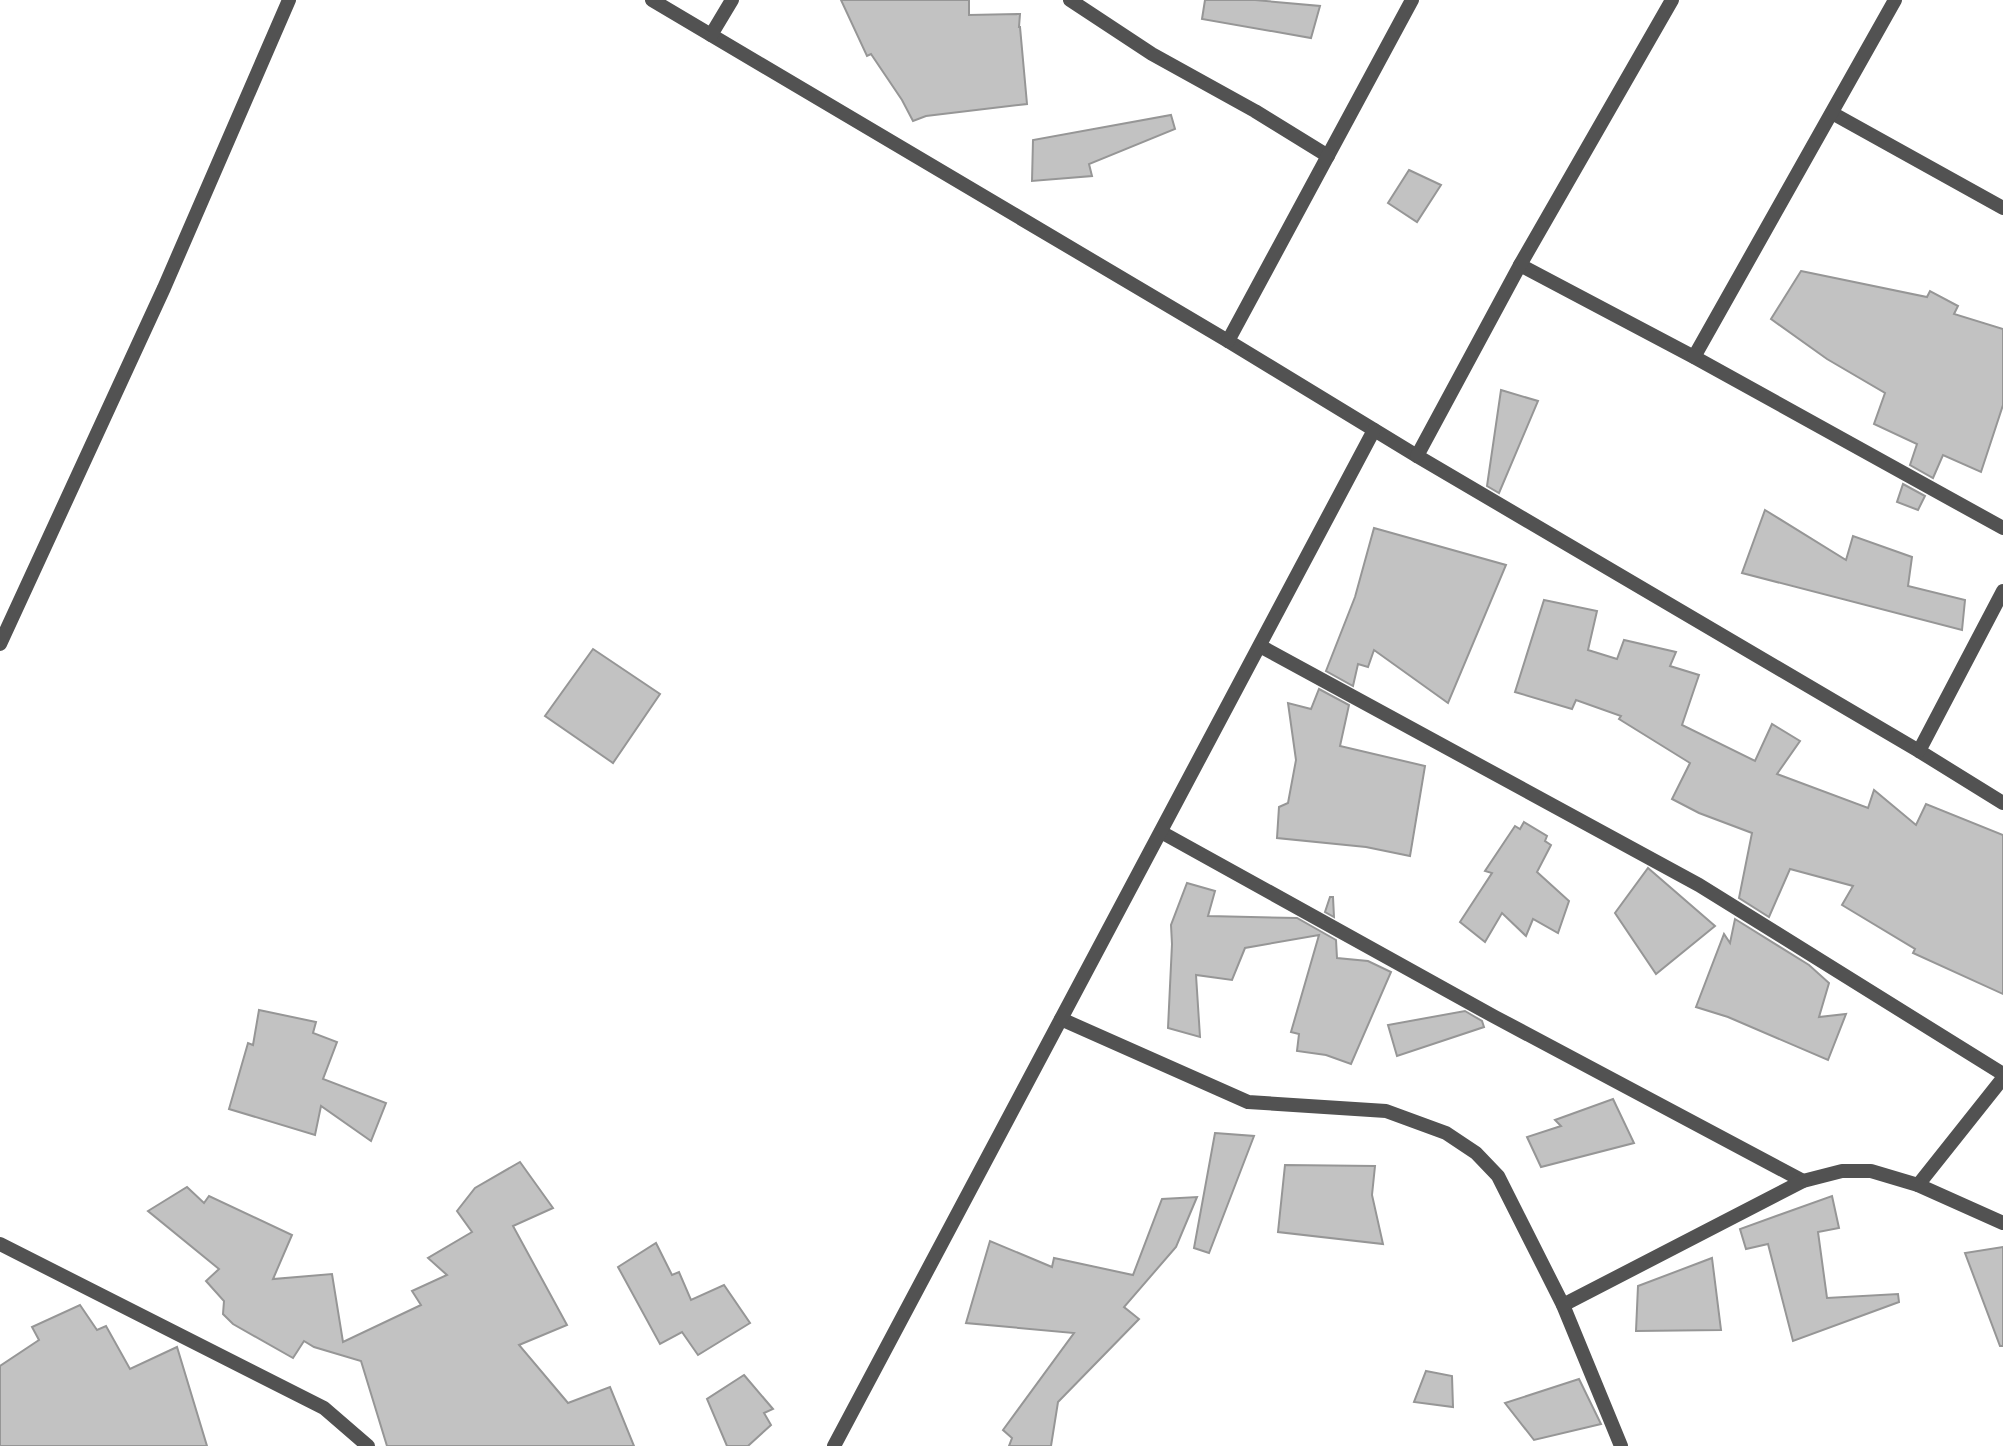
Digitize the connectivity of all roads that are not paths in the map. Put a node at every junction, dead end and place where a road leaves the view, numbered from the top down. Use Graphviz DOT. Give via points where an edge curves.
graph roads {
  1 [pos="289,0"];
  2 [pos="652,0"];
  3 [pos="732,0"];
  4 [pos="1070,0"];
  5 [pos="1412,0"];
  6 [pos="1672,0"];
  7 [pos="1895,0"];
  8 [pos="711,35"];
  9 [pos="1832,113"];
  10 [pos="1328,156"];
  11 [pos="2003,208"];
  12 [pos="1520,265"];
  13 [pos="1228,341"];
  14 [pos="1694,357"];
  15 [pos="1374,430"];
  16 [pos="1417,456"];
  17 [pos="2003,528"];
  18 [pos="2003,591"];
  19 [pos="0,644"];
  20 [pos="1260,646"];
  21 [pos="1919,751"];
  22 [pos="2003,803"];
  23 [pos="1161,832"];
  24 [pos="1061,1019"];
  25 [pos="2003,1076"];
  26 [pos="1803,1181"];
  27 [pos="1918,1185"];
  28 [pos="2003,1223"];
  29 [pos="0,1244"];
  30 [pos="1563,1305"];
  31 [pos="368,1446"];
  32 [pos="834,1446"];
  33 [pos="1622,1446"];
  1 -- 19 [label="street" via="164,288"];
  2 -- 8 [label="street"];
  3 -- 8 [label="street"];
  4 -- 10 [label="street" via="1152,54"];
  5 -- 10 [label="street"];
  6 -- 12 [label="street"];
  7 -- 9 [label="street"];
  8 -- 13 [label="street"];
  9 -- 11 [label="street"];
  9 -- 14 [label="street"];
  10 -- 13 [label="street"];
  12 -- 14 [label="street"];
  12 -- 16 [label="street"];
  13 -- 15 [label="street"];
  14 -- 17 [label="street"];
  15 -- 16 [label="street"];
  15 -- 20 [label="street"];
  16 -- 21 [label="street"];
  18 -- 21 [label="street"];
  20 -- 23 [label="street"];
  20 -- 25 [label="street" via="1699,885"];
  21 -- 22 [label="street"];
  23 -- 24 [label="street"];
  23 -- 26 [label="street"];
  24 -- 30 [label="street" via="1248,1101 1386,1111 1446,1133 1476,1153 1498,1176"];
  24 -- 32 [label="street"];
  25 -- 27 [label="street"];
  26 -- 27 [label="street" via="1842,1171 1871,1171"];
  26 -- 30 [label="street"];
  27 -- 28 [label="street"];
  29 -- 31 [label="street" via="324,1408"];
  30 -- 33 [label="street"];
}
